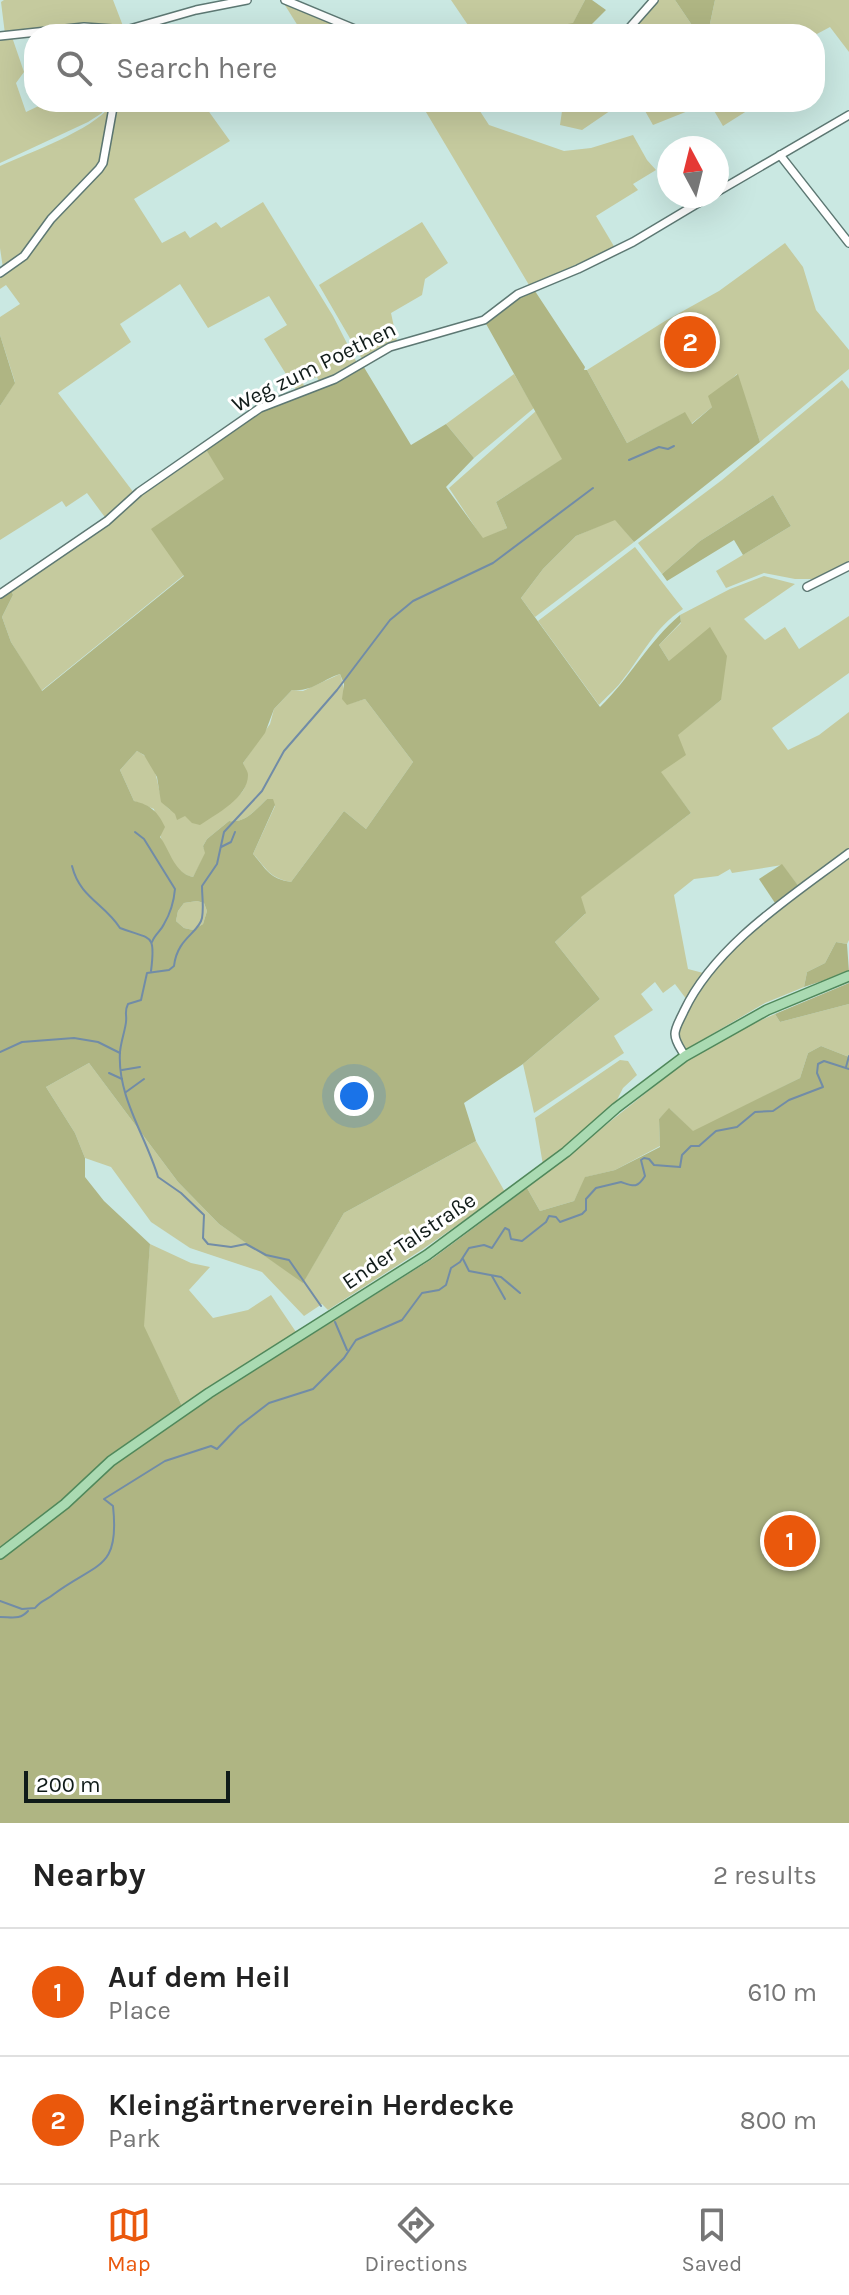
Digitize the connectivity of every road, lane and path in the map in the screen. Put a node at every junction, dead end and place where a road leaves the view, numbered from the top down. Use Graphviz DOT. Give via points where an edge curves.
graph roads {
  1 [pos="247,0"];
  2 [pos="285,0"];
  3 [pos="654,0"];
  4 [pos="151,24"];
  5 [pos="343,24"];
  6 [pos="633,24"];
  7 [pos="24,33"];
  8 [pos="0,36"];
  9 [pos="112,112"];
  10 [pos="849,115"];
  11 [pos="780,155"];
  12 [pos="729,185"];
  13 [pos="690,208"];
  14 [pos="849,243"];
  15 [pos="0,273"];
  16 [pos="849,566"];
  17 [pos="807,587"];
  18 [pos="0,594"];
  19 [pos="849,853"];
  20 [pos="849,976"];
  21 [pos="685,1056"];
  22 [pos="0,1554"];
  1 -- 4 [label="street"];
  2 -- 5 [label="street"];
  3 -- 6 [label="street"];
  7 -- 8 [label="street"];
  9 -- 15 [label="street" via="99,169 24,256"];
  10 -- 11 [label="street"];
  11 -- 12 [label="street"];
  11 -- 14 [label="street"];
  13 -- 18 [label="street, Weg zum Poethen" via="633,242 518,294 484,320 390,347 335,379 260,408"];
  16 -- 17 [label="street"];
  19 -- 21 [label="street" via="721,958 689,1001 675,1032"];
  20 -- 21 [label="main road, Ender Talstraße" via="767,1010"];
  21 -- 22 [label="main road, Ender Talstraße" via="427,1255 121,1453"];
}
